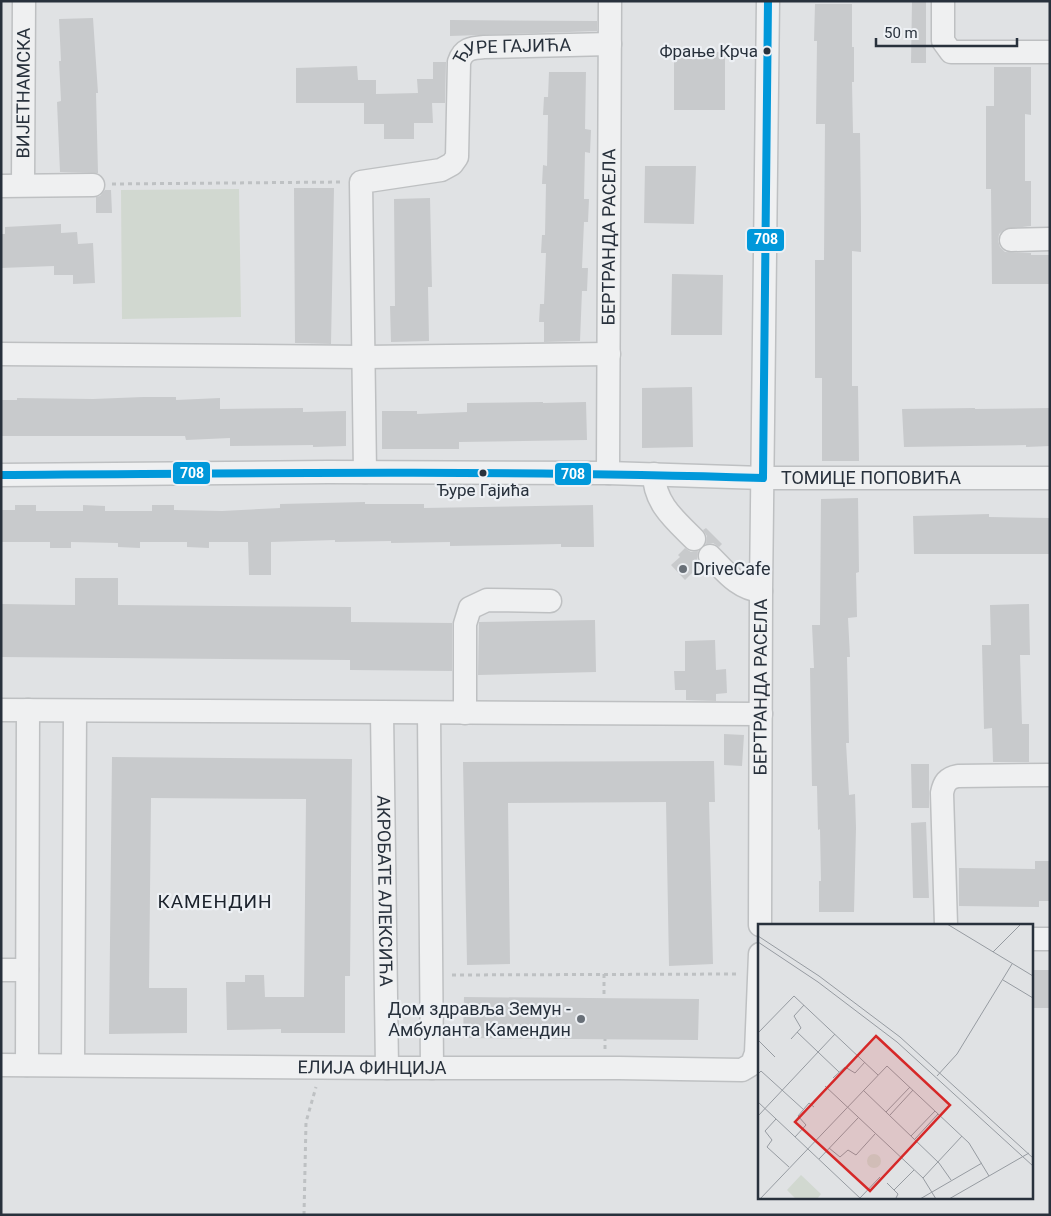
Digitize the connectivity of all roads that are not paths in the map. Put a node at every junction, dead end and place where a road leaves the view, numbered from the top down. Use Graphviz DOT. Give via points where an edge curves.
graph roads {
  1 [pos="24,1"];
  2 [pos="610,1"];
  3 [pos="768,1"];
  4 [pos="943,1"];
  5 [pos="610,44"];
  6 [pos="1050,52"];
  7 [pos="12,185"];
  8 [pos="93,185"];
  9 [pos="1050,239"];
  10 [pos="1011,240"];
  11 [pos="1,354"];
  12 [pos="609,354"];
  13 [pos="364,358"];
  14 [pos="365,472"];
  15 [pos="608,473"];
  16 [pos="1,474"];
  17 [pos="654,474"];
  18 [pos="763,478"];
  19 [pos="1050,478"];
  20 [pos="694,539"];
  21 [pos="710,556"];
  22 [pos="761,591"];
  23 [pos="550,601"];
  24 [pos="1,710"];
  25 [pos="28,710"];
  26 [pos="75,710"];
  27 [pos="382,712"];
  28 [pos="429,713"];
  29 [pos="465,713"];
  30 [pos="761,714"];
  31 [pos="1050,775"];
  32 [pos="760,924"];
  33 [pos="946,924"];
  34 [pos="1034,939"];
  35 [pos="1050,939"];
  36 [pos="1,970"];
  37 [pos="27,970"];
  38 [pos="758,1004"];
  39 [pos="1,1065"];
  40 [pos="27,1065"];
  41 [pos="73,1065"];
  42 [pos="387,1068"];
  43 [pos="432,1068"];
  1 -- 7 [label="street, ВИЈЕТНАМСКА"];
  2 -- 5 [label="street, БЕРТРАНДА РАСЕЛА"];
  3 -- 18 [label="street, БЕРТРАНДА РАСЕЛА"];
  4 -- 6 [label="street" via="943,41 951,52"];
  5 -- 12 [label="street, БЕРТРАНДА РАСЕЛА"];
  5 -- 13 [label="street, ЂУРЕ ГАЈИЋА" via="468,49 459,62 458,143 457,157 452,164 441,170 361,182"];
  7 -- 8 [label="street, ВИЈЕТНАМСКА"];
  9 -- 10 [label="street"];
  11 -- 13 [label="street"];
  12 -- 13 [label="street"];
  12 -- 15 [label="street, БЕРТРАНДА РАСЕЛА"];
  13 -- 14 [label="street"];
  14 -- 15 [label="street, ТОМИЦЕ ПОПОВИЋА"];
  14 -- 16 [label="street, ТОМИЦЕ ПОПОВИЋА"];
  15 -- 17 [label="street, ТОМИЦЕ ПОПОВИЋА"];
  17 -- 18 [label="street, ТОМИЦЕ ПОПОВИЋА"];
  17 -- 20 [label="street" via="660,502"];
  18 -- 19 [label="street, ТОМИЦЕ ПОПОВИЋА"];
  18 -- 22 [label="street, БЕРТРАНДА РАСЕЛА"];
  21 -- 22 [label="street" via="740,585"];
  22 -- 30 [label="street, БЕРТРАНДА РАСЕЛА"];
  23 -- 29 [label="street" via="487,600 470,608 465,624"];
  24 -- 25 [label="street"];
  25 -- 26 [label="street"];
  25 -- 37 [label="street"];
  26 -- 27 [label="street"];
  26 -- 41 [label="street"];
  27 -- 28 [label="street"];
  27 -- 42 [label="street, АКРОБАТЕ АЛЕКСИЋА"];
  28 -- 29 [label="street"];
  28 -- 43 [label="street"];
  29 -- 30 [label="street"];
  30 -- 32 [label="street, БЕРТРАНДА РАСЕЛА"];
  31 -- 33 [label="street" via="958,776 944,784"];
  34 -- 35 [label="street"];
  36 -- 37 [label="street"];
  37 -- 40 [label="street"];
  38 -- 43 [label="street, ЕЛИЈА ФИНЦИЈА" via="756,1054 752,1064 742,1070"];
  39 -- 40 [label="street, ЕЛИЈА ФИНЦИЈА"];
  40 -- 41 [label="street, ЕЛИЈА ФИНЦИЈА"];
  41 -- 42 [label="street, ЕЛИЈА ФИНЦИЈА"];
  42 -- 43 [label="street, ЕЛИЈА ФИНЦИЈА"];
}
